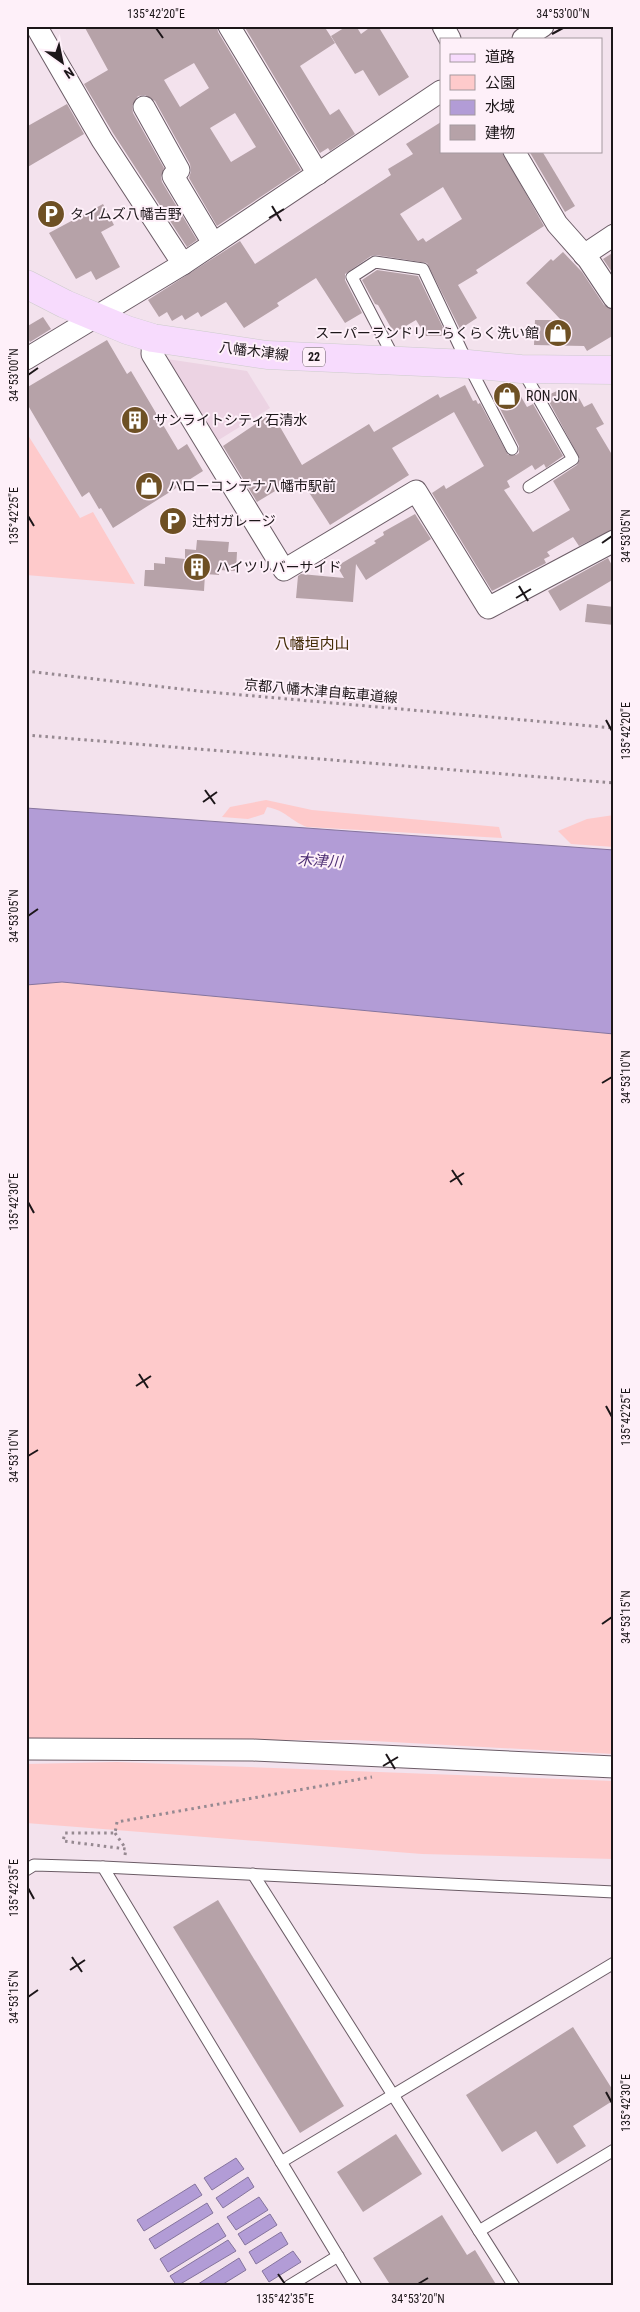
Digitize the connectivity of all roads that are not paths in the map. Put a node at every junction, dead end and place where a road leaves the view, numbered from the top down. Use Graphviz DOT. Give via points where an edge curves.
graph roads {
  1 [pos="36,26"];
  2 [pos="229,26"];
  3 [pos="443,26"];
  4 [pos="543,26"];
  5 [pos="449,38"];
  6 [pos="525,38"];
  7 [pos="440,92"];
  8 [pos="144,107"];
  9 [pos="515,152"];
  10 [pos="318,174"];
  11 [pos="614,235"];
  12 [pos="213,243"];
  13 [pos="584,254"];
  14 [pos="183,264"];
  15 [pos="26,284"];
  16 [pos="614,298"];
  17 [pos="97,318"];
  18 [pos="153,338"];
  19 [pos="26,359"];
  20 [pos="396,361"];
  21 [pos="468,364"];
  22 [pos="522,369"];
  23 [pos="614,370"];
  24 [pos="512,449"];
  25 [pos="529,487"];
  26 [pos="613,543"];
  27 [pos="26,1749"];
  28 [pos="614,1767"];
  29 [pos="103,1867"];
  30 [pos="26,1870"];
  31 [pos="253,1874"];
  32 [pos="614,1892"];
  33 [pos="614,1963"];
  34 [pos="393,2095"];
  35 [pos="614,2150"];
  36 [pos="281,2162"];
  37 [pos="479,2231"];
  38 [pos="338,2256"];
  39 [pos="289,2286"];
  40 [pos="356,2286"];
  41 [pos="514,2286"];
  1 -- 14 [label="street" via="102,140"];
  2 -- 10 [label="street"];
  3 -- 5 [label="street"];
  4 -- 6 [label="street"];
  7 -- 10 [label="street"];
  8 -- 12 [label="street" via="180,170 173,176"];
  9 -- 13 [label="street" via="557,224"];
  10 -- 12 [label="street"];
  11 -- 13 [label="street"];
  12 -- 14 [label="street"];
  13 -- 16 [label="street"];
  14 -- 17 [label="street"];
  15 -- 17 [label="main road, 八幡木津線 / 22"];
  17 -- 18 [label="main road, 八幡木津線 / 22"];
  17 -- 19 [label="street"];
  18 -- 20 [label="main road, 八幡木津線 / 22" via="267,355"];
  18 -- 26 [label="street" via="152,354 284,570 416,491 488,608"];
  20 -- 21 [label="main road, 八幡木津線 / 22"];
  20 -- 21 [label="lane" via="352,277 376,262 423,269"];
  21 -- 22 [label="main road, 八幡木津線 / 22"];
  21 -- 24 [label="lane"];
  22 -- 23 [label="main road, 八幡木津線 / 22"];
  22 -- 25 [label="lane" via="573,459"];
  27 -- 28 [label="street" via="253,1750"];
  29 -- 30 [label="lane" via="34,1865"];
  29 -- 31 [label="lane"];
  29 -- 36 [label="lane"];
  31 -- 32 [label="lane"];
  31 -- 34 [label="lane"];
  33 -- 34 [label="lane"];
  34 -- 36 [label="lane"];
  34 -- 37 [label="lane"];
  35 -- 37 [label="lane"];
  36 -- 38 [label="lane"];
  37 -- 41 [label="lane"];
  38 -- 39 [label="lane"];
  38 -- 40 [label="lane"];
}
